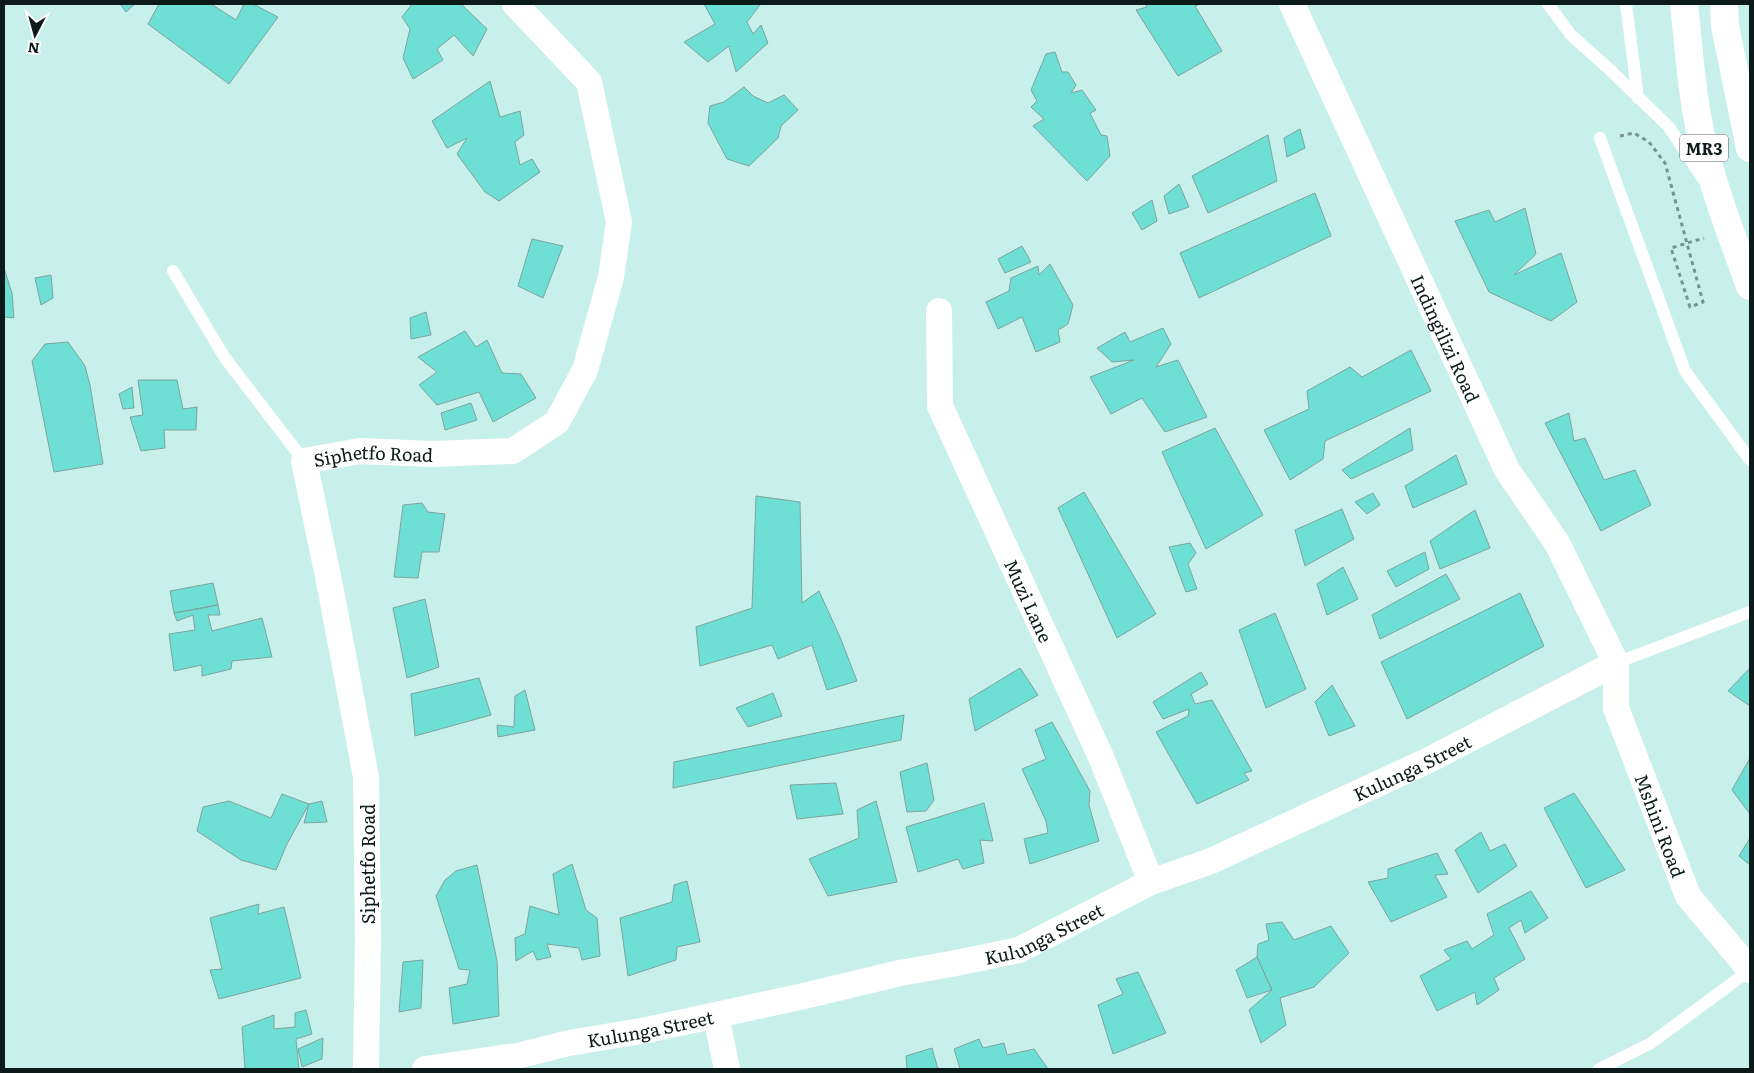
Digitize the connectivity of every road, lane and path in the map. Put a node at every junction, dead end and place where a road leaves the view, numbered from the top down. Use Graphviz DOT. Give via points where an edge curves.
graph roads {
  1 [pos="515,4"];
  2 [pos="1292,4"];
  3 [pos="1548,4"];
  4 [pos="1626,4"];
  5 [pos="1684,4"];
  6 [pos="1724,4"];
  7 [pos="1638,98"];
  8 [pos="1600,138"];
  9 [pos="1750,148"];
  10 [pos="1720,205"];
  11 [pos="1671,248"];
  12 [pos="173,271"];
  13 [pos="1750,286"];
  14 [pos="939,312"];
  15 [pos="1750,460"];
  16 [pos="304,461"];
  17 [pos="1750,612"];
  18 [pos="1616,663"];
  19 [pos="1151,882"];
  20 [pos="1750,970"];
  21 [pos="716,1016"];
  22 [pos="366,1069"];
  23 [pos="425,1069"];
  24 [pos="727,1069"];
  25 [pos="1599,1069"];
  1 -- 16 [label="street, Siphetfo Road" via="589,82 619,222 611,278 585,370 557,422 513,451 432,454 360,451"];
  2 -- 18 [label="street, Indingilizi Road" via="1507,470 1558,544"];
  3 -- 7 [label="lane" via="1571,35"];
  4 -- 7 [label="lane"];
  5 -- 10 [label="highway, MR3" via="1703,142"];
  6 -- 9 [label="highway, MR3" via="1725,26"];
  7 -- 10 [label="lane" via="1669,128"];
  8 -- 11 [label="path" via="1634,133 1649,142 1665,163 1703,302 1690,307"];
  8 -- 15 [label="lane" via="1685,370"];
  10 -- 13 [label="highway, MR3"];
  12 -- 16 [label="lane" via="225,358"];
  14 -- 19 [label="street, Muzi Lane" via="940,406 1101,757"];
  16 -- 22 [label="street, Siphetfo Road" via="366,777"];
  17 -- 18 [label="lane"];
  18 -- 19 [label="street, Kulunga Street" via="1427,761 1211,861"];
  18 -- 20 [label="street, Mshini Road" via="1616,708 1688,896"];
  19 -- 21 [label="street, Kulunga Street" via="1019,950 900,973"];
  20 -- 25 [label="lane" via="1651,1042"];
  21 -- 23 [label="street, Kulunga Street" via="517,1056"];
  21 -- 24 [label="street"];
}
